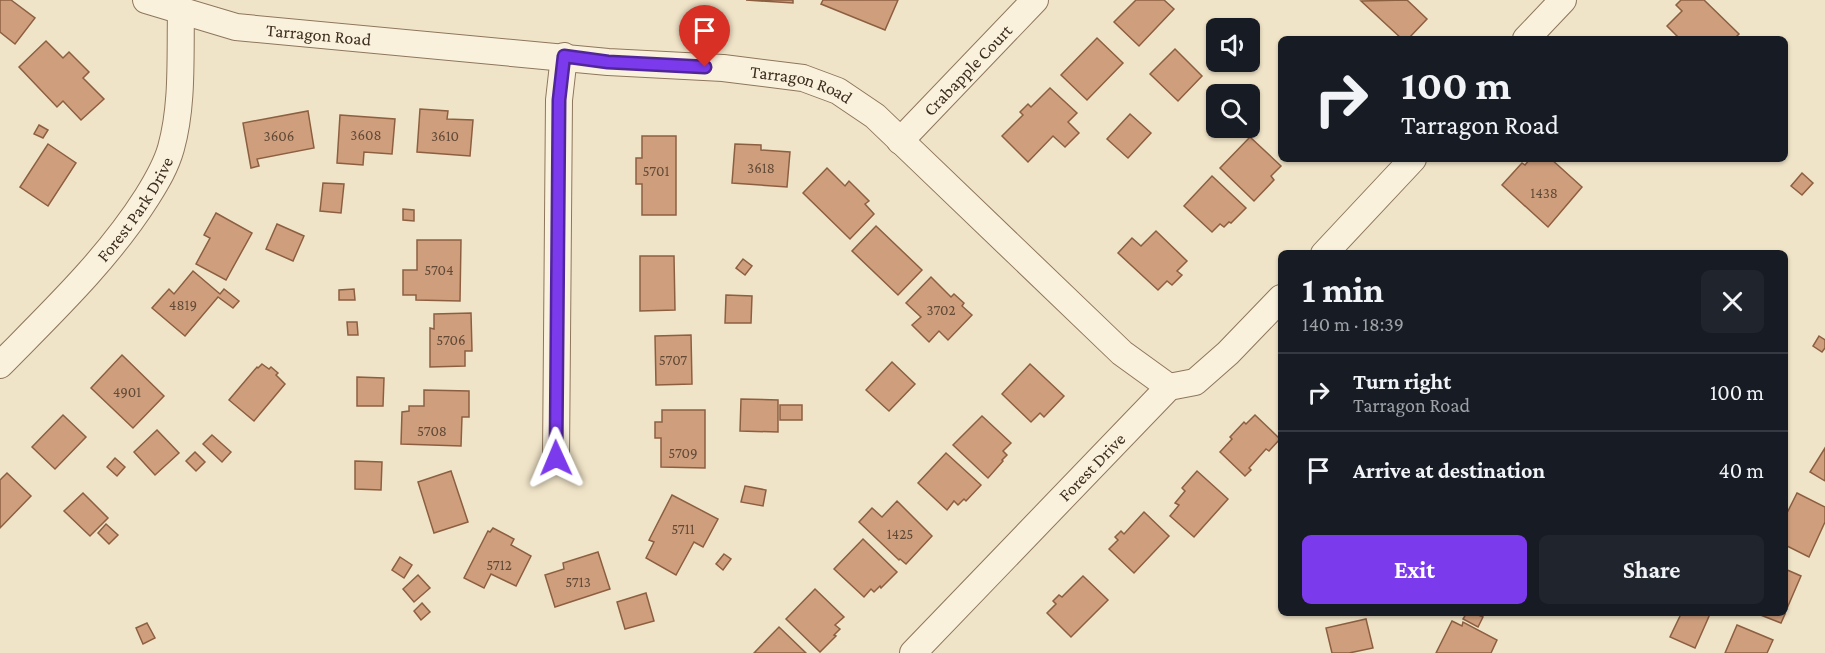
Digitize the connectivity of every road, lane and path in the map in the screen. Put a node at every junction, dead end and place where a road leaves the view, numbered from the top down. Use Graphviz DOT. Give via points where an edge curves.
graph roads {
  1 [pos="146,0"];
  2 [pos="1035,0"];
  3 [pos="1563,0"];
  4 [pos="181,12"];
  5 [pos="1529,36"];
  6 [pos="564,56"];
  7 [pos="900,141"];
  8 [pos="1410,162"];
  9 [pos="1328,250"];
  10 [pos="1278,301"];
  11 [pos="0,365"];
  12 [pos="1169,387"];
  13 [pos="556,458"];
  14 [pos="913,653"];
  1 -- 4 [label="street, Tarragon Road"];
  2 -- 7 [label="street, Crabapple Court"];
  3 -- 5 [label="street"];
  4 -- 6 [label="street, Tarragon Road" via="236,27"];
  4 -- 11 [label="street, Forest Park Drive" via="178,111 162,173 132,220 75,288"];
  6 -- 7 [label="street, Tarragon Road" via="803,78 838,91 875,116"];
  6 -- 13 [label="street" via="559,100"];
  7 -- 12 [label="street, Tarragon Road" via="1122,353"];
  8 -- 9 [label="street"];
  10 -- 12 [label="street" via="1195,382"];
  12 -- 14 [label="street, Forest Drive"];
}
